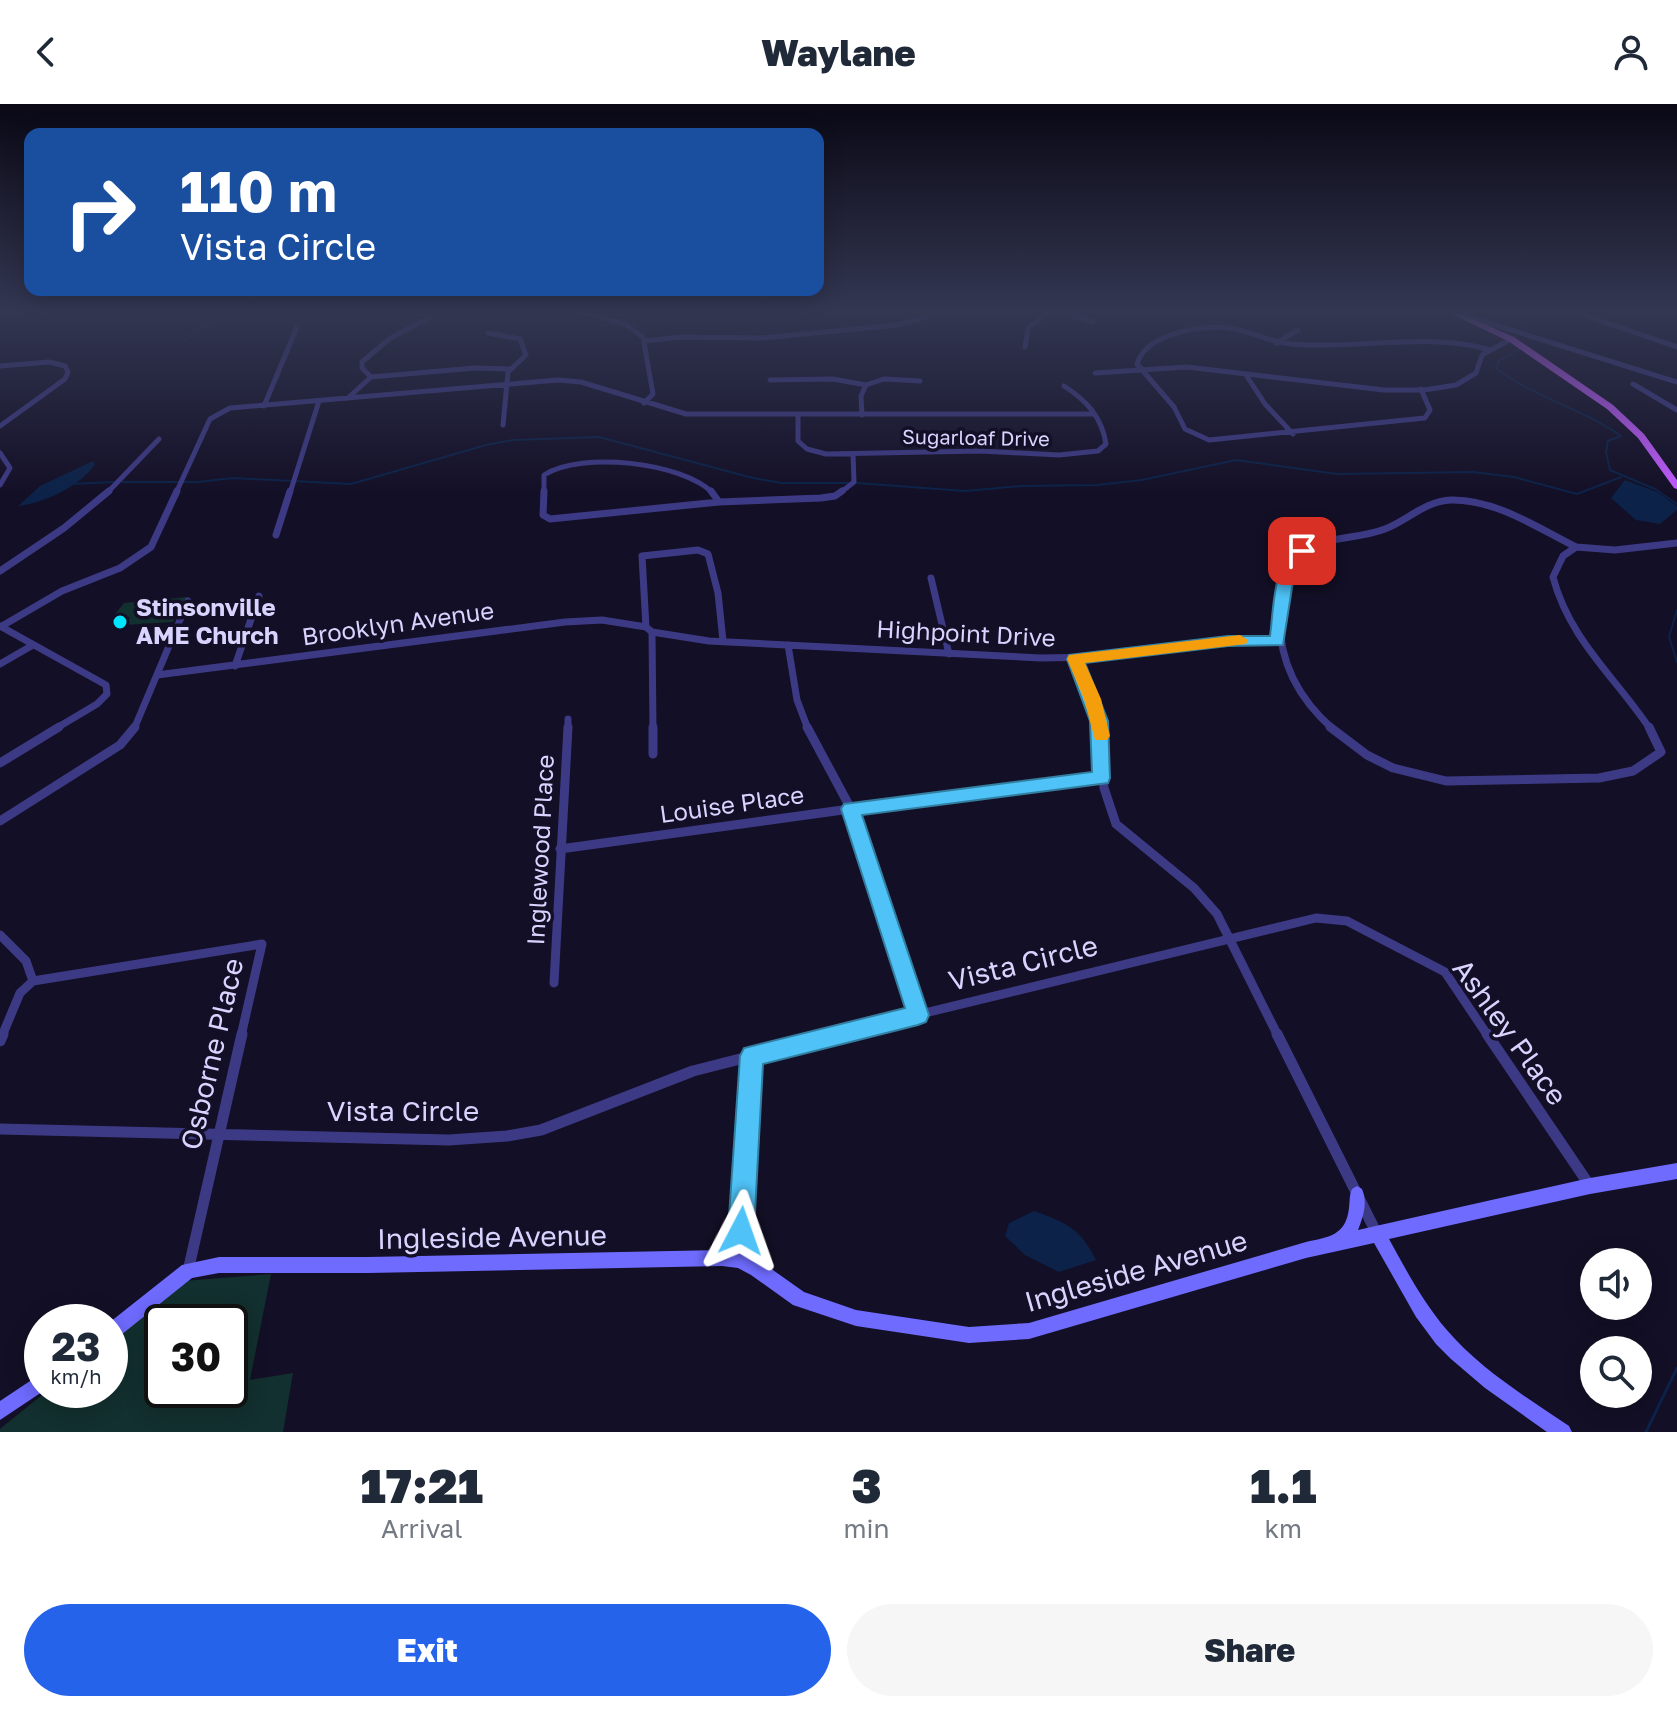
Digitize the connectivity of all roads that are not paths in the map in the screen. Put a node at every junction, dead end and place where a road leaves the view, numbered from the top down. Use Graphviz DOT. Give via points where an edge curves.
graph roads {
  1 [pos="67,371"];
  2 [pos="279,371"];
  3 [pos="366,371"];
  4 [pos="452,371"];
  5 [pos="509,371"];
  6 [pos="650,371"];
  7 [pos="1113,371"];
  8 [pos="1143,371"];
  9 [pos="1217,371"];
  10 [pos="1476,371"];
  11 [pos="1562,371"];
  12 [pos="1639,371"];
  13 [pos="1095,373"];
  14 [pos="1246,375"];
  15 [pos="371,377"];
  16 [pos="770,380"];
  17 [pos="920,381"];
  18 [pos="1677,382"];
  19 [pos="506,384"];
  20 [pos="1633,384"];
  21 [pos="866,385"];
  22 [pos="1064,386"];
  23 [pos="1421,389"];
  24 [pos="348,398"];
  25 [pos="319,401"];
  26 [pos="644,403"];
  27 [pos="264,406"];
  28 [pos="1677,410"];
  29 [pos="1094,414"];
  30 [pos="798,415"];
  31 [pos="862,415"];
  32 [pos="503,425"];
  33 [pos="0,426"];
  34 [pos="1293,434"];
  35 [pos="159,439"];
  36 [pos="0,453"];
  37 [pos="853,454"];
  38 [pos="0,485"];
  39 [pos="1677,486"];
  40 [pos="719,502"];
  41 [pos="276,535"];
  42 [pos="1677,543"];
  43 [pos="1576,547"];
  44 [pos="0,571"];
  45 [pos="931,578"];
  46 [pos="259,596"];
  47 [pos="188,601"];
  48 [pos="1,626"];
  49 [pos="649,630"];
  50 [pos="723,641"];
  51 [pos="1277,641"];
  52 [pos="33,645"];
  53 [pos="788,645"];
  54 [pos="949,654"];
  55 [pos="1075,659"];
  56 [pos="0,664"];
  57 [pos="235,666"];
  58 [pos="157,675"];
  59 [pos="568,719"];
  60 [pos="653,754"];
  61 [pos="0,763"];
  62 [pos="1101,778"];
  63 [pos="851,809"];
  64 [pos="0,821"];
  65 [pos="560,849"];
  66 [pos="0,935"];
  67 [pos="1229,940"];
  68 [pos="33,981"];
  69 [pos="554,983"];
  70 [pos="918,1015"];
  71 [pos="0,1041"];
  72 [pos="752,1056"];
  73 [pos="0,1129"];
  74 [pos="217,1135"];
  75 [pos="1677,1171"];
  76 [pos="1590,1186"];
  77 [pos="1357,1194"];
  78 [pos="1378,1235"];
  79 [pos="1338,1242"];
  80 [pos="739,1260"];
  81 [pos="188,1271"];
  82 [pos="128,1319"];
  83 [pos="24,1394"];
  84 [pos="0,1411"];
  85 [pos="1563,1432"];
  1 -- 33 [label="street" via="65,379"];
  2 -- 27 [label="street"];
  3 -- 15 [label="street"];
  4 -- 15 [label="street"];
  5 -- 19 [label="street"];
  6 -- 26 [label="street" via="653,394"];
  7 -- 13 [label="street"];
  8 -- 34 [label="street" via="1174,407 1185,429 1202,439"];
  9 -- 14 [label="street"];
  10 -- 23 [label="street" via="1470,381"];
  11 -- 39 [label="main road" via="1621,415"];
  12 -- 18 [label="street"];
  14 -- 23 [label="street" via="1307,384"];
  14 -- 34 [label="street"];
  15 -- 24 [label="street"];
  16 -- 21 [label="street" via="833,379"];
  17 -- 21 [label="street" via="884,379"];
  19 -- 24 [label="street"];
  19 -- 26 [label="street" via="571,380"];
  19 -- 32 [label="street"];
  20 -- 28 [label="street"];
  21 -- 31 [label="street"];
  22 -- 29 [label="street"];
  23 -- 34 [label="street" via="1430,410 1425,418"];
  24 -- 25 [label="street"];
  25 -- 27 [label="street"];
  25 -- 41 [label="street"];
  26 -- 30 [label="street" via="686,414"];
  27 -- 48 [label="street" via="230,408 212,416 151,547 139,558 62,591"];
  29 -- 31 [label="street"];
  29 -- 37 [label="street, Sugarloaf Drive" via="1106,444 1089,453"];
  30 -- 31 [label="street"];
  30 -- 37 [label="street, Sugarloaf Drive" via="797,438 807,449"];
  35 -- 44 [label="street" via="118,483"];
  36 -- 38 [label="street" via="10,468"];
  37 -- 40 [label="street" via="854,482 835,496"];
  40 -- 40 [label="street" via="560,518 543,515 544,475 593,463 639,465 706,483"];
  42 -- 43 [label="street" via="1615,550"];
  43 -- 51 [label="street" via="1486,506 1433,503 1383,531 1302,551 1287,575"];
  43 -- 51 [label="street" via="1563,556 1553,577 1558,598 1591,654 1651,728 1661,752 1633,771 1554,780 1467,781 1398,770 1353,746 1315,712"];
  45 -- 54 [label="street"];
  46 -- 57 [label="street"];
  47 -- 58 [label="street"];
  48 -- 52 [label="street"];
  49 -- 50 [label="street, Highpoint Drive"];
  49 -- 50 [label="street" via="642,556 706,552 718,593"];
  49 -- 57 [label="street, Brooklyn Avenue" via="602,620 565,622"];
  49 -- 60 [label="street"];
  50 -- 53 [label="street, Highpoint Drive"];
  51 -- 55 [label="street, Highpoint Drive" via="1228,641"];
  52 -- 56 [label="street"];
  52 -- 61 [label="street" via="101,681 107,694"];
  53 -- 54 [label="street, Highpoint Drive"];
  53 -- 63 [label="street" via="808,730"];
  54 -- 55 [label="street, Highpoint Drive"];
  55 -- 62 [label="street" via="1099,721"];
  57 -- 58 [label="street, Brooklyn Avenue"];
  58 -- 64 [label="street" via="135,730 120,745"];
  59 -- 65 [label="street, Inglewood Place"];
  62 -- 63 [label="street, Louise Place"];
  62 -- 67 [label="street" via="1116,824 1207,900"];
  63 -- 65 [label="street, Louise Place"];
  63 -- 70 [label="street"];
  65 -- 69 [label="street, Inglewood Place"];
  66 -- 68 [label="street" via="26,961"];
  67 -- 70 [label="street, Vista Circle"];
  67 -- 76 [label="street, Ashley Place" via="1327,918 1347,921 1445,972"];
  67 -- 77 [label="street"];
  68 -- 71 [label="street" via="20,993"];
  68 -- 74 [label="street, Osborne Place" via="262,944"];
  70 -- 72 [label="street, Vista Circle"];
  72 -- 74 [label="street, Vista Circle" via="690,1071 562,1122 508,1137"];
  72 -- 80 [label="street"];
  73 -- 74 [label="street, Vista Circle"];
  74 -- 81 [label="street, Osborne Place"];
  75 -- 76 [label="street, Ingleside Avenue"];
  76 -- 78 [label="street, Ingleside Avenue"];
  77 -- 78 [label="street"];
  77 -- 79 [label="street" via="1351,1231"];
  78 -- 79 [label="street, Ingleside Avenue"];
  78 -- 85 [label="street" via="1430,1323 1478,1371"];
  79 -- 80 [label="street, Ingleside Avenue" via="1029,1331 969,1335 826,1310"];
  80 -- 81 [label="street, Ingleside Avenue" via="219,1265"];
  81 -- 82 [label="street, Ingleside Avenue"];
  83 -- 84 [label="street"];
}
